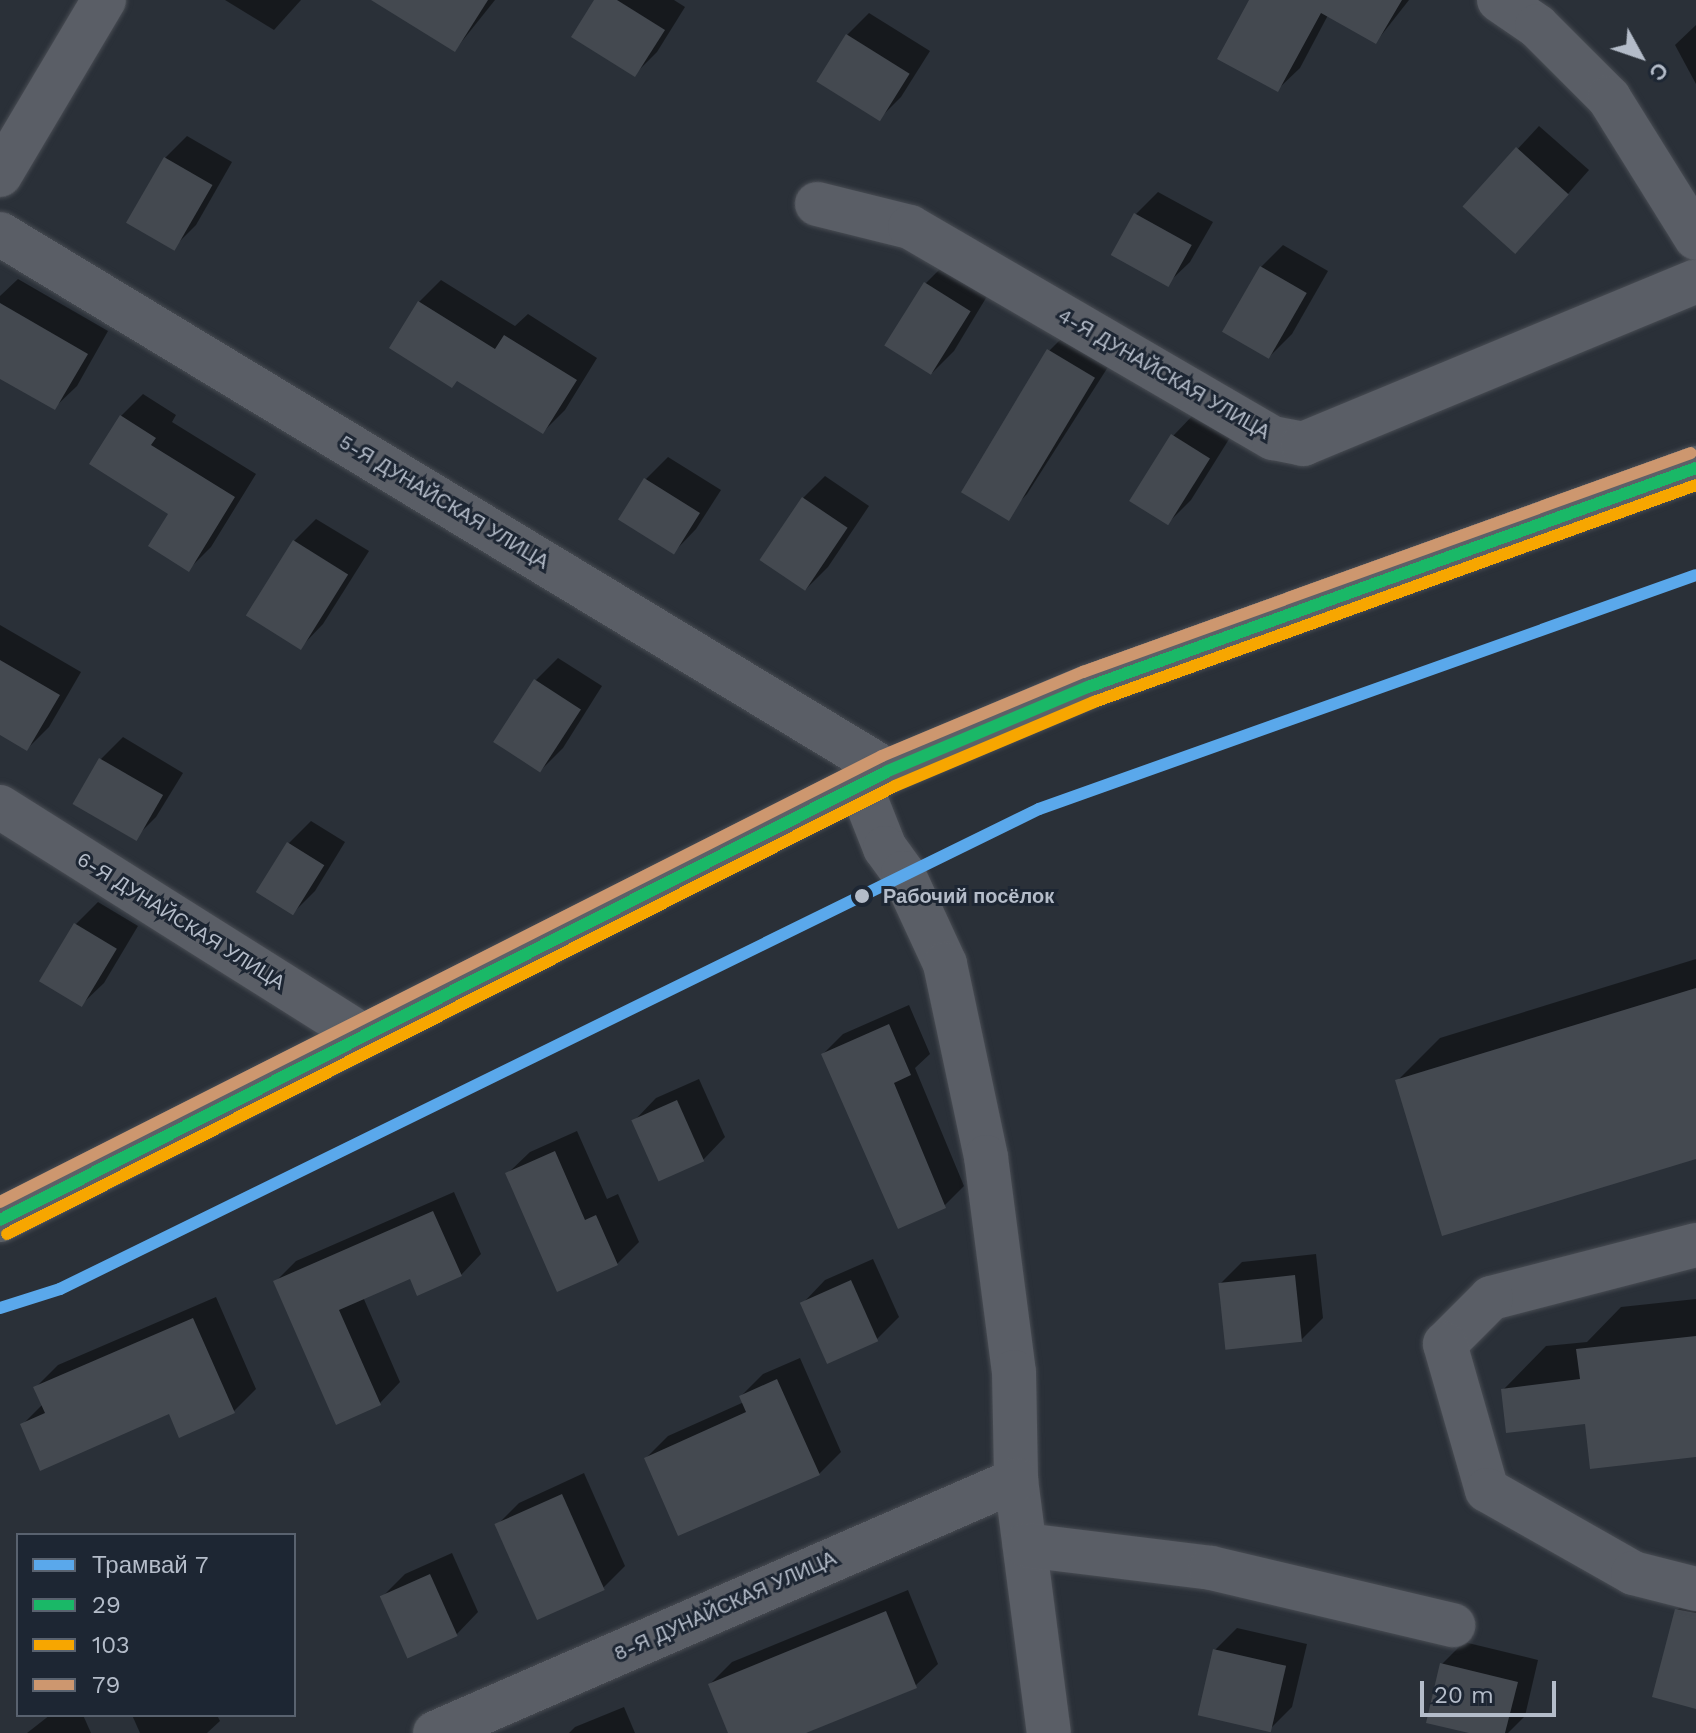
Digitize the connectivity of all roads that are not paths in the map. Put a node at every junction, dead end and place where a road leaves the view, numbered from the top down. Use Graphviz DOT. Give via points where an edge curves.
graph roads {
  1 [pos="104,0"];
  2 [pos="1499,0"];
  3 [pos="0,175"];
  4 [pos="817,204"];
  5 [pos="0,234"];
  6 [pos="1696,238"];
  7 [pos="1696,281"];
  8 [pos="1696,468"];
  9 [pos="874,778"];
  10 [pos="0,807"];
  11 [pos="362,1035"];
  12 [pos="0,1220"];
  13 [pos="1696,1245"];
  14 [pos="1016,1480"];
  15 [pos="1025,1545"];
  16 [pos="1696,1589"];
  17 [pos="1453,1625"];
  18 [pos="435,1733"];
  19 [pos="1049,1733"];
  1 -- 3 [label="street"];
  2 -- 6 [label="street" via="1537,26 1609,98"];
  4 -- 7 [label="street, 4-Я ДУНАЙСКАЯ УЛИЦА" via="910,227 1273,438 1303,444"];
  5 -- 9 [label="street, 5-Я ДУНАЙСКАЯ УЛИЦА"];
  8 -- 9 [label="main road" via="1088,687"];
  9 -- 11 [label="main road"];
  9 -- 14 [label="street" via="885,848 903,873 945,964 986,1157 1014,1372"];
  10 -- 11 [label="street, 6-Я ДУНАЙСКАЯ УЛИЦА"];
  11 -- 12 [label="main road"];
  13 -- 16 [label="street" via="1491,1298 1445,1344 1487,1490 1633,1573"];
  14 -- 15 [label="street"];
  14 -- 18 [label="street, 8-Я ДУНАЙСКАЯ УЛИЦА"];
  15 -- 17 [label="street" via="1211,1568"];
  15 -- 19 [label="street"];
}
